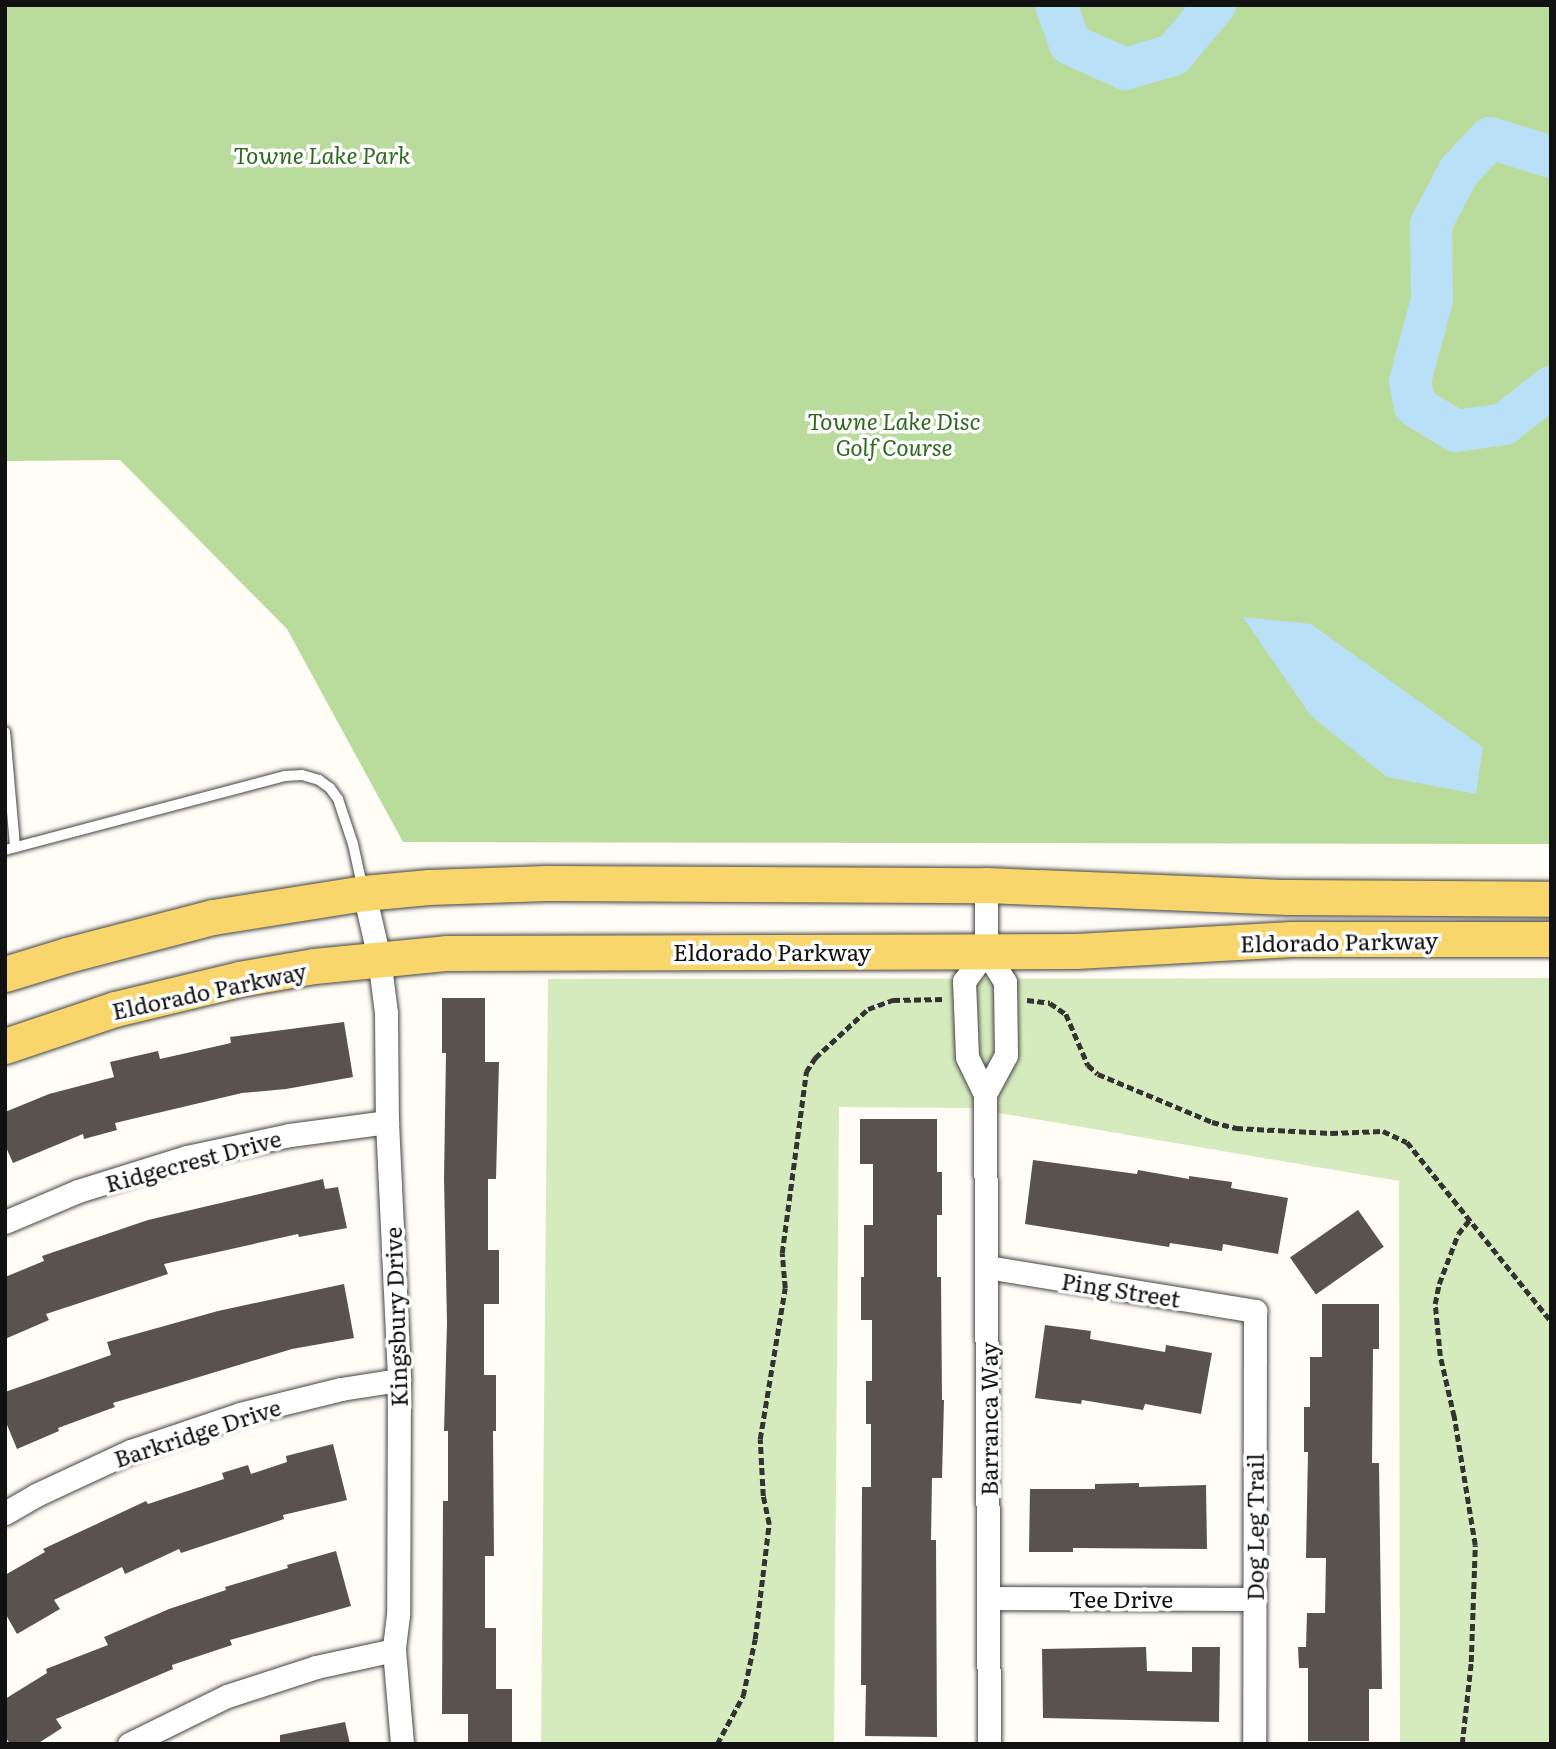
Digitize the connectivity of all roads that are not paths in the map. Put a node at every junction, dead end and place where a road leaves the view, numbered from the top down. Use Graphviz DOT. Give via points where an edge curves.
graph roads {
  1 [pos="5,732"];
  2 [pos="10,848"];
  3 [pos="985,885"];
  4 [pos="364,893"];
  5 [pos="1551,899"];
  6 [pos="1551,939"];
  7 [pos="986,951"];
  8 [pos="379,958"];
  9 [pos="5,974"];
  10 [pos="5,1046"];
  11 [pos="985,1094"];
  12 [pos="387,1122"];
  13 [pos="5,1223"];
  14 [pos="987,1267"];
  15 [pos="1255,1311"];
  16 [pos="398,1381"];
  17 [pos="5,1513"];
  18 [pos="988,1598"];
  19 [pos="1253,1599"];
  20 [pos="394,1650"];
  21 [pos="129,1744"];
  22 [pos="402,1744"];
  23 [pos="989,1744"];
  24 [pos="1254,1744"];
  1 -- 2 [label="lane"];
  2 -- 4 [label="lane" via="302,775 330,788 338,799"];
  3 -- 4 [label="main road, Eldorado Parkway" via="547,883"];
  3 -- 5 [label="main road, Eldorado Parkway" via="1355,898"];
  3 -- 7 [label="street"];
  4 -- 8 [label="street, Kingsbury Drive"];
  4 -- 9 [label="main road, Eldorado Parkway" via="213,917"];
  6 -- 7 [label="main road, Eldorado Parkway" via="1377,938 1245,941 1134,950"];
  7 -- 8 [label="main road, Eldorado Parkway" via="530,950"];
  7 -- 11 [label="street, Barranca Way" via="1005,982 1006,1055"];
  7 -- 11 [label="street, Barranca Way" via="964,981 967,1057"];
  8 -- 10 [label="main road, Eldorado Parkway" via="203,987 115,1009"];
  8 -- 12 [label="street, Kingsbury Drive" via="386,1013"];
  11 -- 14 [label="street, Barranca Way"];
  12 -- 13 [label="street, Ridgecrest Drive" via="290,1135 187,1157 78,1191"];
  12 -- 16 [label="street, Kingsbury Drive"];
  14 -- 15 [label="street, Ping Street"];
  14 -- 18 [label="street, Barranca Way"];
  15 -- 19 [label="street, Dog Leg Trail"];
  16 -- 17 [label="street, Barkridge Drive" via="341,1389 228,1418 131,1451"];
  16 -- 20 [label="street, Kingsbury Drive"];
  18 -- 19 [label="street, Tee Drive"];
  18 -- 23 [label="street, Barranca Way"];
  19 -- 24 [label="street, Dog Leg Trail"];
  20 -- 21 [label="street" via="316,1667 227,1696"];
  20 -- 22 [label="street, Kingsbury Drive"];
}
